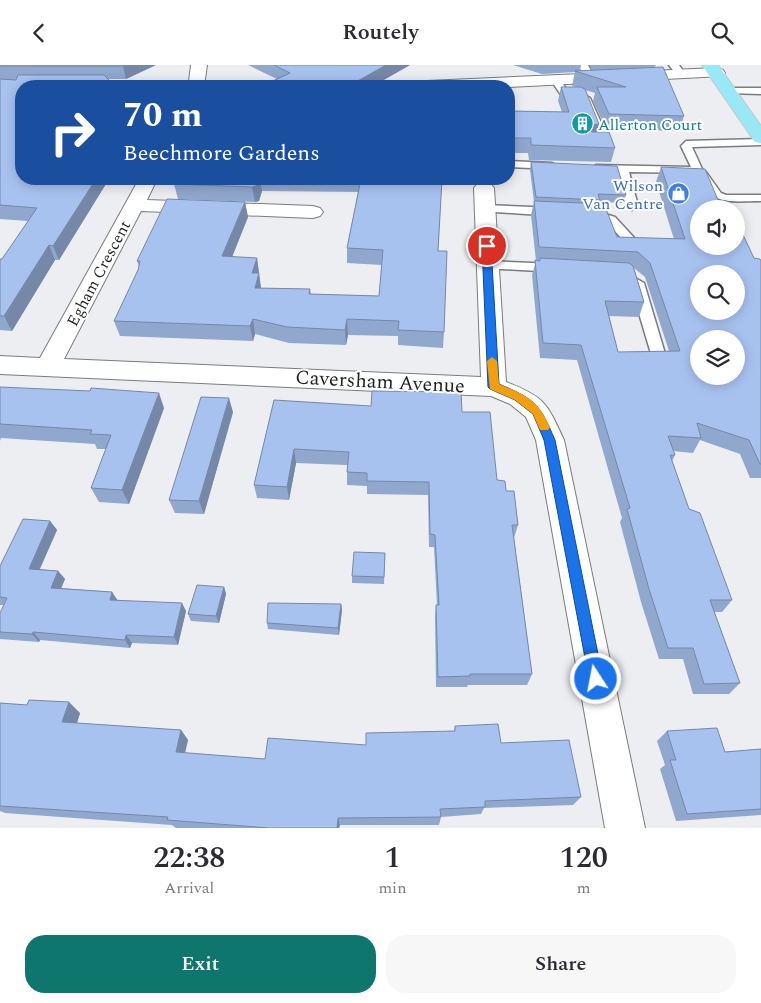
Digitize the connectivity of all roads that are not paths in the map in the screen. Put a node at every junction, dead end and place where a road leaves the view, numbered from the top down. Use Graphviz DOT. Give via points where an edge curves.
graph roads {
  1 [pos="199,65"];
  2 [pos="713,69"];
  3 [pos="677,70"];
  4 [pos="586,72"];
  5 [pos="197,80"];
  6 [pos="451,80"];
  7 [pos="469,80"];
  8 [pos="556,80"];
  9 [pos="515,83"];
  10 [pos="0,86"];
  11 [pos="15,86"];
  12 [pos="729,91"];
  13 [pos="761,91"];
  14 [pos="761,138"];
  15 [pos="761,142"];
  16 [pos="593,143"];
  17 [pos="515,164"];
  18 [pos="566,167"];
  19 [pos="585,168"];
  20 [pos="623,169"];
  21 [pos="698,170"];
  22 [pos="145,185"];
  23 [pos="484,198"];
  24 [pos="761,198"];
  25 [pos="134,205"];
  26 [pos="632,205"];
  27 [pos="313,212"];
  28 [pos="660,246"];
  29 [pos="488,265"];
  30 [pos="573,268"];
  31 [pos="628,272"];
  32 [pos="659,357"];
  33 [pos="0,365"];
  34 [pos="48,366"];
  35 [pos="494,387"];
  36 [pos="624,828"];
  1 -- 5 [label="street"];
  2 -- 3 [label="street"];
  2 -- 12 [label="highway"];
  3 -- 4 [label="street"];
  4 -- 8 [label="street"];
  6 -- 7 [label="street"];
  8 -- 9 [label="street"];
  8 -- 16 [label="lane" via="564,93 576,94 587,100 605,143"];
  10 -- 11 [label="street"];
  12 -- 13 [label="lane"];
  12 -- 14 [label="highway"];
  15 -- 21 [label="lane" via="690,143 686,146"];
  17 -- 18 [label="lane"];
  19 -- 20 [label="lane"];
  20 -- 21 [label="lane"];
  20 -- 26 [label="lane"];
  21 -- 24 [label="lane" via="717,195"];
  22 -- 25 [label="street, Egham Crescent"];
  23 -- 28 [label="lane" via="573,213 604,214 614,220 634,245"];
  23 -- 29 [label="street"];
  25 -- 27 [label="street"];
  25 -- 34 [label="street, Egham Crescent"];
  29 -- 30 [label="lane"];
  29 -- 35 [label="street"];
  31 -- 32 [label="lane" via="636,278"];
  33 -- 34 [label="street, Caversham Avenue"];
  34 -- 35 [label="street, Caversham Avenue"];
  35 -- 36 [label="street, Caversham Avenue" via="519,397 537,411 550,440"];
}
